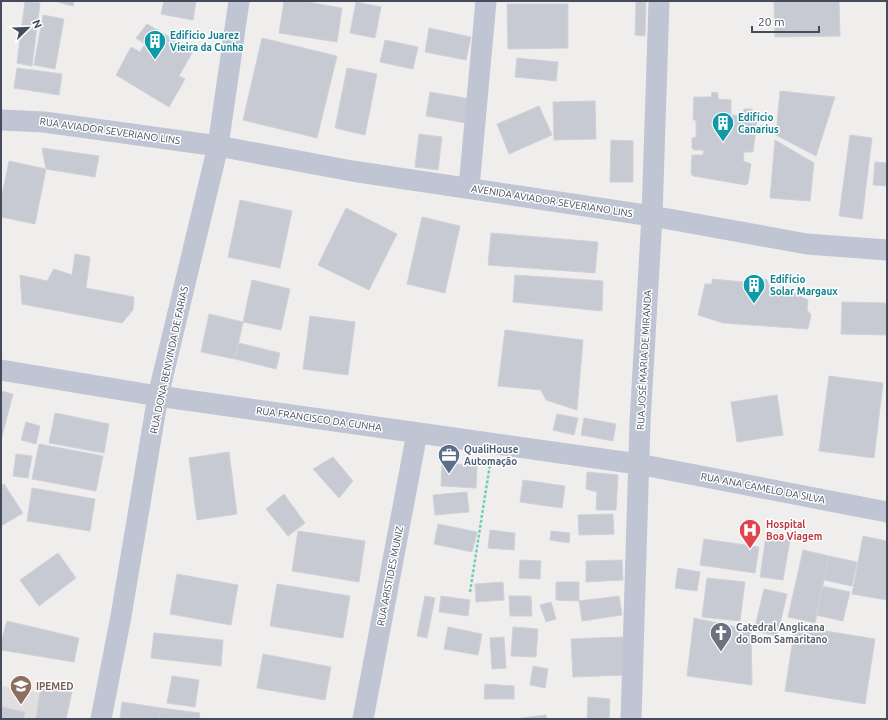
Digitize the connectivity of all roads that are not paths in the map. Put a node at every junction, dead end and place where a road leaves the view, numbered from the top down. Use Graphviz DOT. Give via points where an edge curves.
graph roads {
  1 [pos="239,1"];
  2 [pos="486,1"];
  3 [pos="659,1"];
  4 [pos="1,120"];
  5 [pos="218,146"];
  6 [pos="469,187"];
  7 [pos="652,216"];
  8 [pos="887,250"];
  9 [pos="1,370"];
  10 [pos="158,396"];
  11 [pos="417,433"];
  12 [pos="638,464"];
  13 [pos="887,512"];
  14 [pos="101,719"];
  15 [pos="363,719"];
  16 [pos="632,719"];
  1 -- 5 [label="street, RUA DONA BENVINDA DE FARIAS"];
  2 -- 6 [label="street"];
  3 -- 7 [label="street, RUA JOSÉ MARIA DE MIRANDA"];
  4 -- 5 [label="street, RUA AVIADOR SEVERIANO LINS" via="44,122"];
  5 -- 6 [label="street, AVENIDA AVIADOR SEVERIANO LINS" via="352,171"];
  5 -- 10 [label="street, RUA DONA BENVINDA DE FARIAS"];
  6 -- 7 [label="street, AVENIDA AVIADOR SEVERIANO LINS"];
  7 -- 8 [label="street, AVENIDA AVIADOR SEVERIANO LINS" via="807,244"];
  7 -- 12 [label="street, RUA JOSÉ MARIA DE MIRANDA"];
  9 -- 10 [label="street, RUA FRANCISCO DA CUNHA"];
  10 -- 11 [label="street, RUA FRANCISCO DA CUNHA"];
  10 -- 14 [label="street, RUA DONA BENVINDA DE FARIAS"];
  11 -- 12 [label="street, RUA FRANCISCO DA CUNHA"];
  11 -- 15 [label="street, RUA ARISTIDES MUNIZ"];
  12 -- 13 [label="street, RUA ANA CAMELO DA SILVA"];
  12 -- 16 [label="street, RUA JOSÉ MARIA DE MIRANDA"];
}
